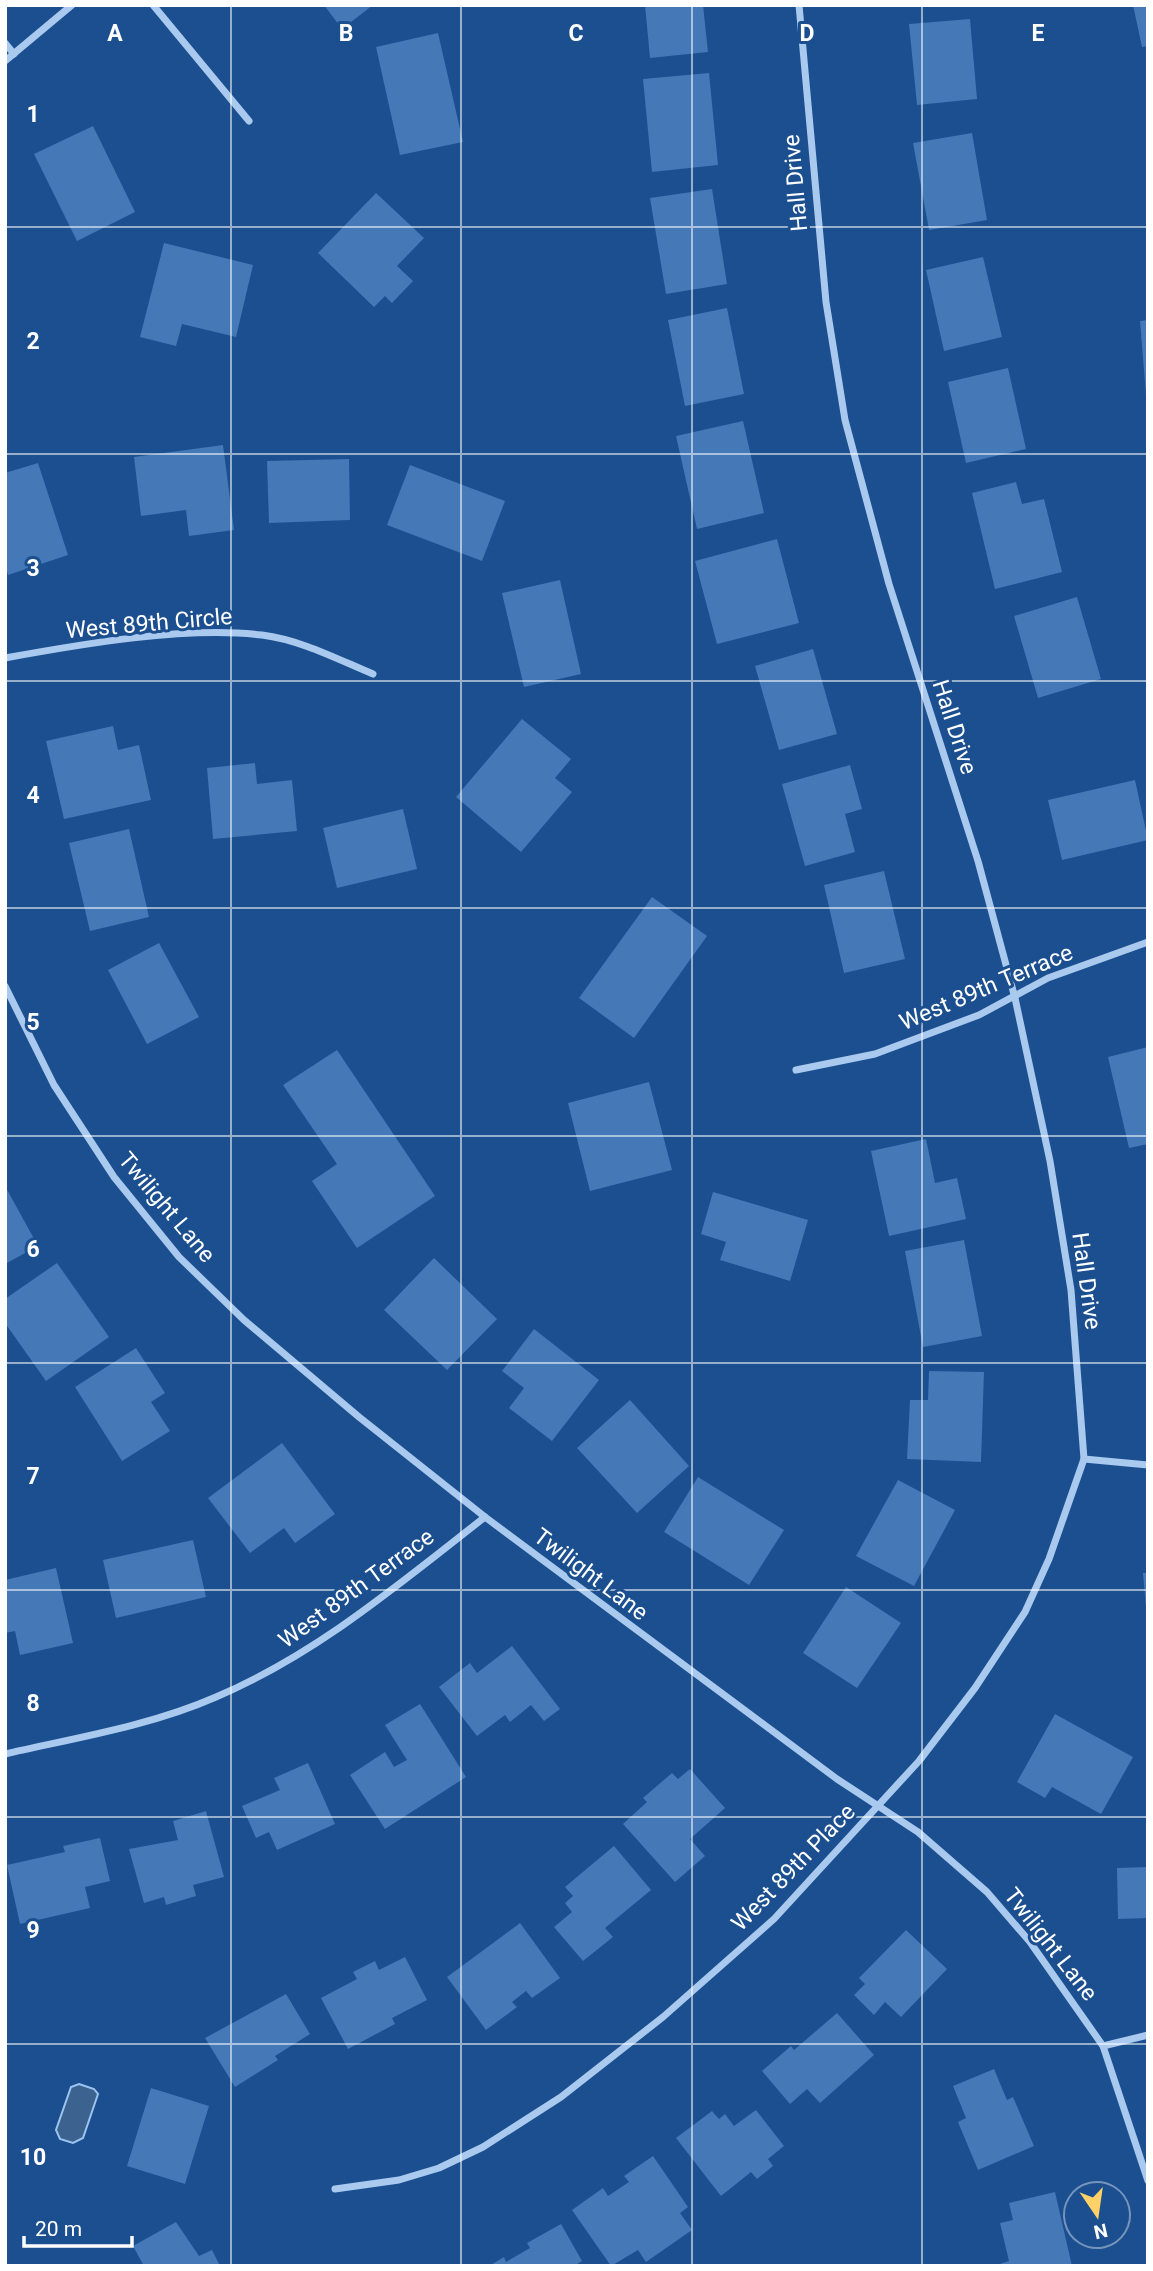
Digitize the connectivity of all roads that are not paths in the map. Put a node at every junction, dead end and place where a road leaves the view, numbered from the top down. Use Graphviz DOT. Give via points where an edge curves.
graph roads {
  1 [pos="72,5"];
  2 [pos="153,5"];
  3 [pos="799,5"];
  4 [pos="5,43"];
  5 [pos="14,54"];
  6 [pos="5,61"];
  7 [pos="249,121"];
  8 [pos="5,658"];
  9 [pos="373,674"];
  10 [pos="1148,942"];
  11 [pos="5,986"];
  12 [pos="1014,998"];
  13 [pos="796,1070"];
  14 [pos="1084,1459"];
  15 [pos="1148,1465"];
  16 [pos="485,1517"];
  17 [pos="5,1754"];
  18 [pos="878,1806"];
  19 [pos="1148,2035"];
  20 [pos="1103,2046"];
  21 [pos="1148,2181"];
  22 [pos="335,2189"];
  1 -- 5 [label="street"];
  2 -- 7 [label="street"];
  3 -- 12 [label="street, Hall Drive" via="826,302 845,420 890,584 978,861"];
  4 -- 5 [label="street"];
  5 -- 6 [label="street"];
  8 -- 9 [label="street, West 89th Circle" via="184,635 262,635 302,644"];
  10 -- 12 [label="street, West 89th Terrace" via="1048,978"];
  11 -- 16 [label="street, Twilight Lane" via="54,1086 114,1177 179,1257 348,1409"];
  12 -- 13 [label="street, West 89th Terrace" via="875,1054"];
  12 -- 14 [label="street, Hall Drive" via="1050,1161 1069,1277"];
  14 -- 15 [label="street"];
  14 -- 18 [label="street, West 89th Place" via="1025,1612 975,1688"];
  16 -- 17 [label="street, West 89th Terrace" via="354,1619 286,1663 214,1698 146,1720"];
  16 -- 18 [label="street, Twilight Lane"];
  18 -- 20 [label="street, Twilight Lane" via="918,1832 987,1892 1030,1942"];
  18 -- 22 [label="street, West 89th Place" via="774,1919 663,2017 561,2097 483,2147 439,2168 399,2180"];
  19 -- 20 [label="street"];
  20 -- 21 [label="street, Twilight Lane"];
}
